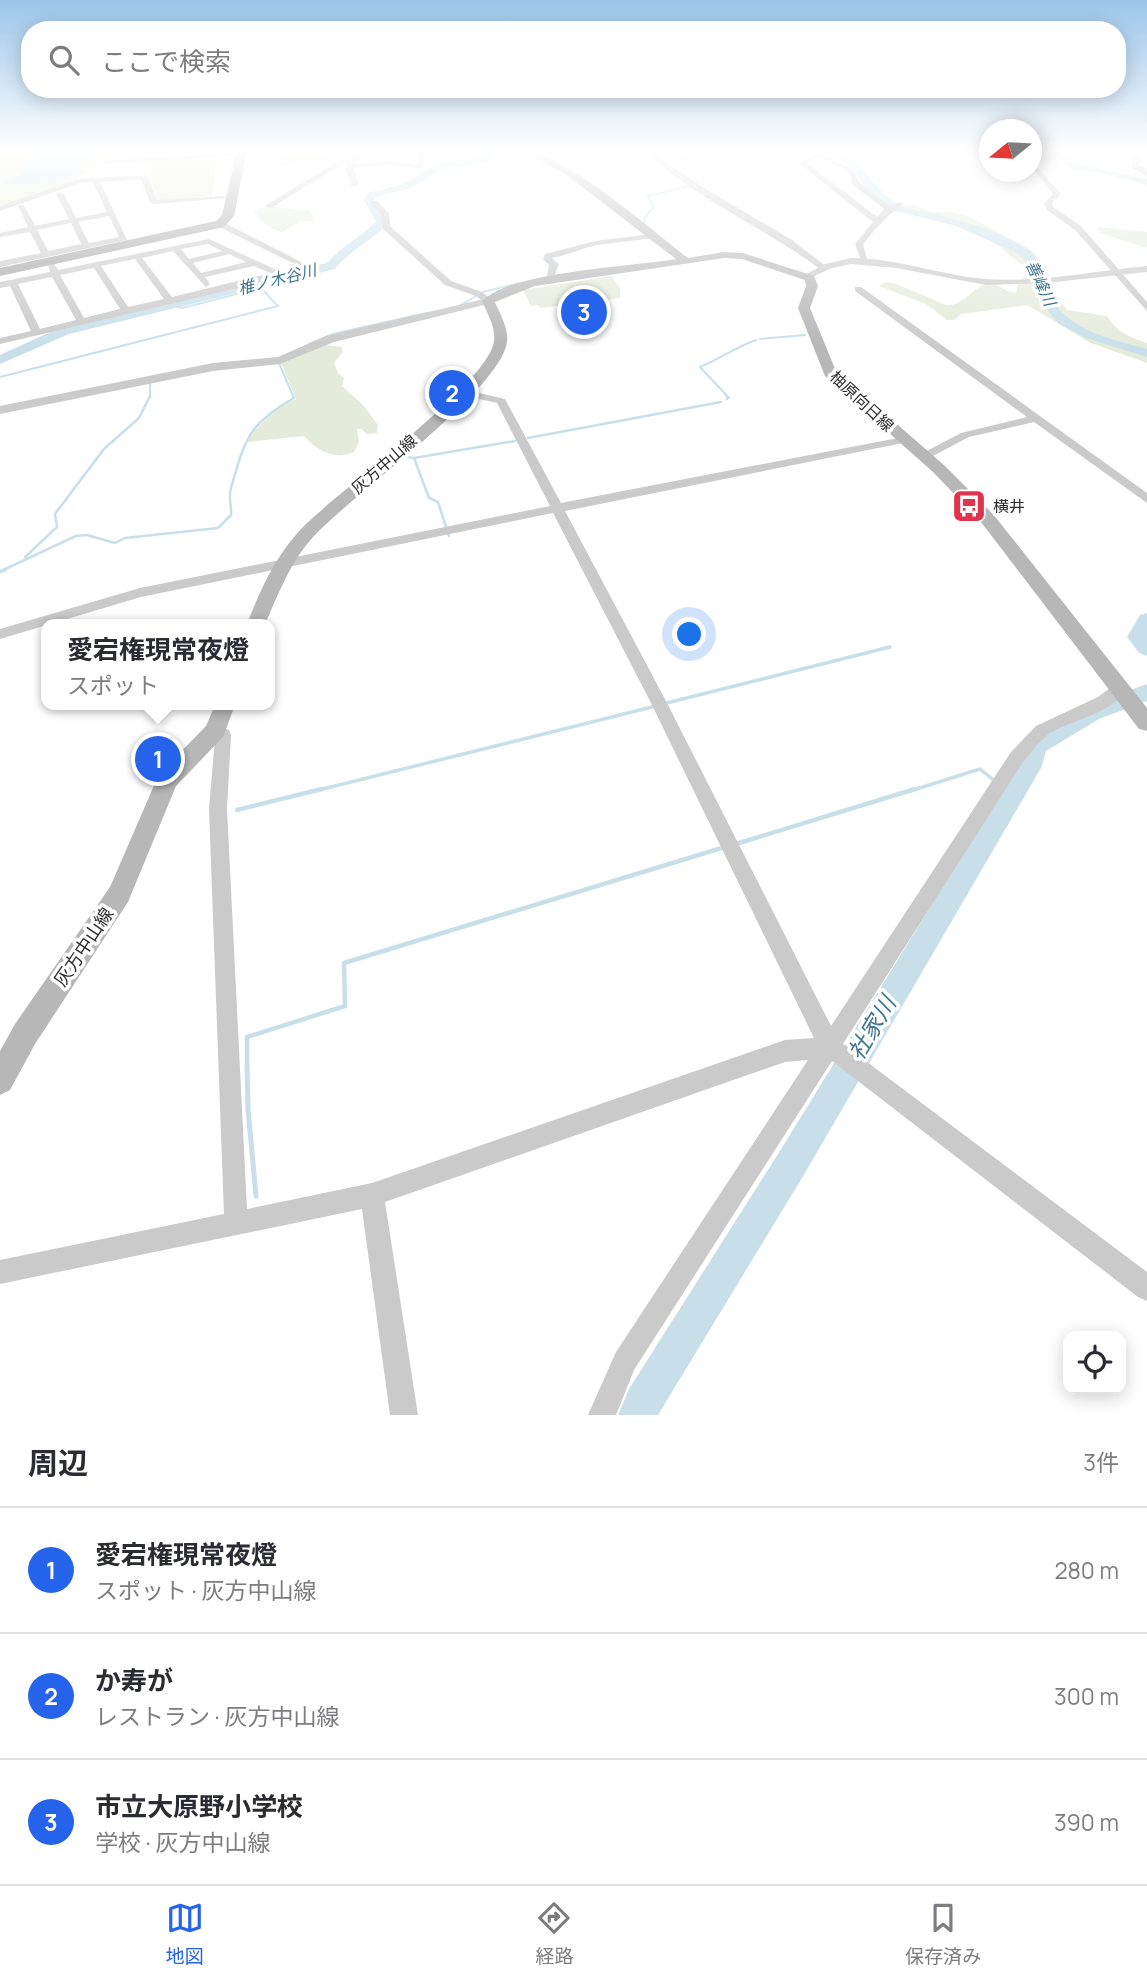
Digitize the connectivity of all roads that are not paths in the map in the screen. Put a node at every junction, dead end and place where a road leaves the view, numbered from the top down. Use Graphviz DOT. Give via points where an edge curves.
graph roads {
  1 [pos="27,216"];
  2 [pos="71,216"];
  3 [pos="101,216"];
  4 [pos="113,216"];
  5 [pos="218,216"];
  6 [pos="228,216"];
  7 [pos="385,216"];
  8 [pos="626,216"];
  9 [pos="745,216"];
  10 [pos="870,216"];
  11 [pos="885,216"];
  12 [pos="1064,216"];
  13 [pos="74,221"];
  14 [pos="879,223"];
  15 [pos="220,224"];
  16 [pos="33,229"];
  17 [pos="0,235"];
  18 [pos="652,236"];
  19 [pos="86,246"];
  20 [pos="175,248"];
  21 [pos="231,251"];
  22 [pos="0,253"];
  23 [pos="137,256"];
  24 [pos="685,261"];
  25 [pos="865,261"];
  26 [pos="186,262"];
  27 [pos="50,263"];
  28 [pos="254,263"];
  29 [pos="96,265"];
  30 [pos="2,266"];
  31 [pos="1147,269"];
  32 [pos="816,272"];
  33 [pos="1117,272"];
  34 [pos="280,275"];
  35 [pos="199,276"];
  36 [pos="550,281"];
  37 [pos="13,283"];
  38 [pos="0,285"];
  39 [pos="858,289"];
  40 [pos="212,291"];
  41 [pos="170,301"];
  42 [pos="488,301"];
  43 [pos="1147,308"];
  44 [pos="127,312"];
  45 [pos="82,322"];
  46 [pos="37,333"];
  47 [pos="0,341"];
  48 [pos="466,393"];
  49 [pos="0,410"];
  50 [pos="1037,418"];
  51 [pos="903,440"];
  52 [pos="923,457"];
  53 [pos="1147,499"];
  54 [pos="556,509"];
  55 [pos="284,562"];
  56 [pos="51,619"];
  57 [pos="258,619"];
  58 [pos="41,622"];
  59 [pos="0,634"];
  60 [pos="1119,690"];
  61 [pos="223,710"];
  62 [pos="1147,723"];
  63 [pos="215,731"];
  64 [pos="830,1047"];
  65 [pos="0,1080"];
  66 [pos="372,1195"];
  67 [pos="236,1224"];
  68 [pos="0,1272"];
  69 [pos="1147,1288"];
  70 [pos="597,1413"];
  71 [pos="404,1415"];
  1 -- 16 [label="street"];
  2 -- 13 [label="street"];
  3 -- 13 [label="street"];
  4 -- 19 [label="street" via="124,239"];
  5 -- 15 [label="main road"];
  6 -- 15 [label="main road"];
  7 -- 42 [label="street" via="386,227 448,283"];
  8 -- 18 [label="main road"];
  9 -- 32 [label="street" via="789,242"];
  10 -- 14 [label="street"];
  11 -- 14 [label="street"];
  12 -- 33 [label="street"];
  13 -- 16 [label="street"];
  13 -- 19 [label="street"];
  14 -- 25 [label="street" via="859,244"];
  15 -- 27 [label="main road"];
  15 -- 34 [label="street" via="307,265 304,270"];
  16 -- 17 [label="street"];
  16 -- 27 [label="street"];
  18 -- 24 [label="main road"];
  18 -- 36 [label="street" via="595,243 548,256 553,264"];
  19 -- 27 [label="street"];
  20 -- 21 [label="street" via="209,241"];
  20 -- 23 [label="street"];
  20 -- 26 [label="street"];
  21 -- 26 [label="street"];
  21 -- 28 [label="street"];
  22 -- 30 [label="street"];
  23 -- 29 [label="street"];
  23 -- 41 [label="street"];
  24 -- 32 [label="main road" via="740,255"];
  24 -- 36 [label="main road"];
  25 -- 32 [label="street" via="833,263"];
  25 -- 33 [label="street" via="972,281"];
  26 -- 35 [label="street"];
  27 -- 29 [label="street"];
  27 -- 30 [label="main road"];
  27 -- 37 [label="street"];
  27 -- 45 [label="street"];
  28 -- 34 [label="street"];
  28 -- 35 [label="street"];
  29 -- 44 [label="street"];
  31 -- 33 [label="street"];
  32 -- 51 [label="main road, 柚原向日線" via="805,312 830,373"];
  33 -- 43 [label="street"];
  34 -- 40 [label="street"];
  35 -- 40 [label="street"];
  36 -- 42 [label="main road" via="510,290"];
  37 -- 38 [label="street"];
  37 -- 46 [label="street"];
  39 -- 50 [label="street"];
  40 -- 41 [label="street"];
  41 -- 44 [label="street"];
  42 -- 48 [label="main road, 灰方中山線" via="500,330 500,348 492,365"];
  42 -- 49 [label="street" via="330,339 281,360 213,367"];
  44 -- 45 [label="street"];
  45 -- 46 [label="street"];
  46 -- 47 [label="street"];
  48 -- 54 [label="street" via="501,401"];
  48 -- 55 [label="main road, 灰方中山線" via="308,531"];
  50 -- 52 [label="street" via="965,435"];
  50 -- 53 [label="street"];
  51 -- 52 [label="main road, 柚原向日線"];
  51 -- 54 [label="street"];
  52 -- 60 [label="main road, 柚原向日線" via="995,527"];
  54 -- 55 [label="street"];
  54 -- 64 [label="street" via="658,701"];
  55 -- 56 [label="street" via="139,593"];
  55 -- 57 [label="main road, 灰方中山線"];
  58 -- 59 [label="street"];
  60 -- 62 [label="main road, 柚原向日線"];
  60 -- 64 [label="street" via="1049,726 1017,757"];
  61 -- 63 [label="main road, 灰方中山線"];
  63 -- 65 [label="main road, 灰方中山線" via="167,781 119,894"];
  63 -- 67 [label="street" via="223,735 224,749 218,809"];
  64 -- 66 [label="street" via="785,1051"];
  64 -- 69 [label="street"];
  64 -- 70 [label="street" via="625,1361"];
  66 -- 67 [label="street"];
  66 -- 71 [label="street"];
  67 -- 68 [label="street"];
}
